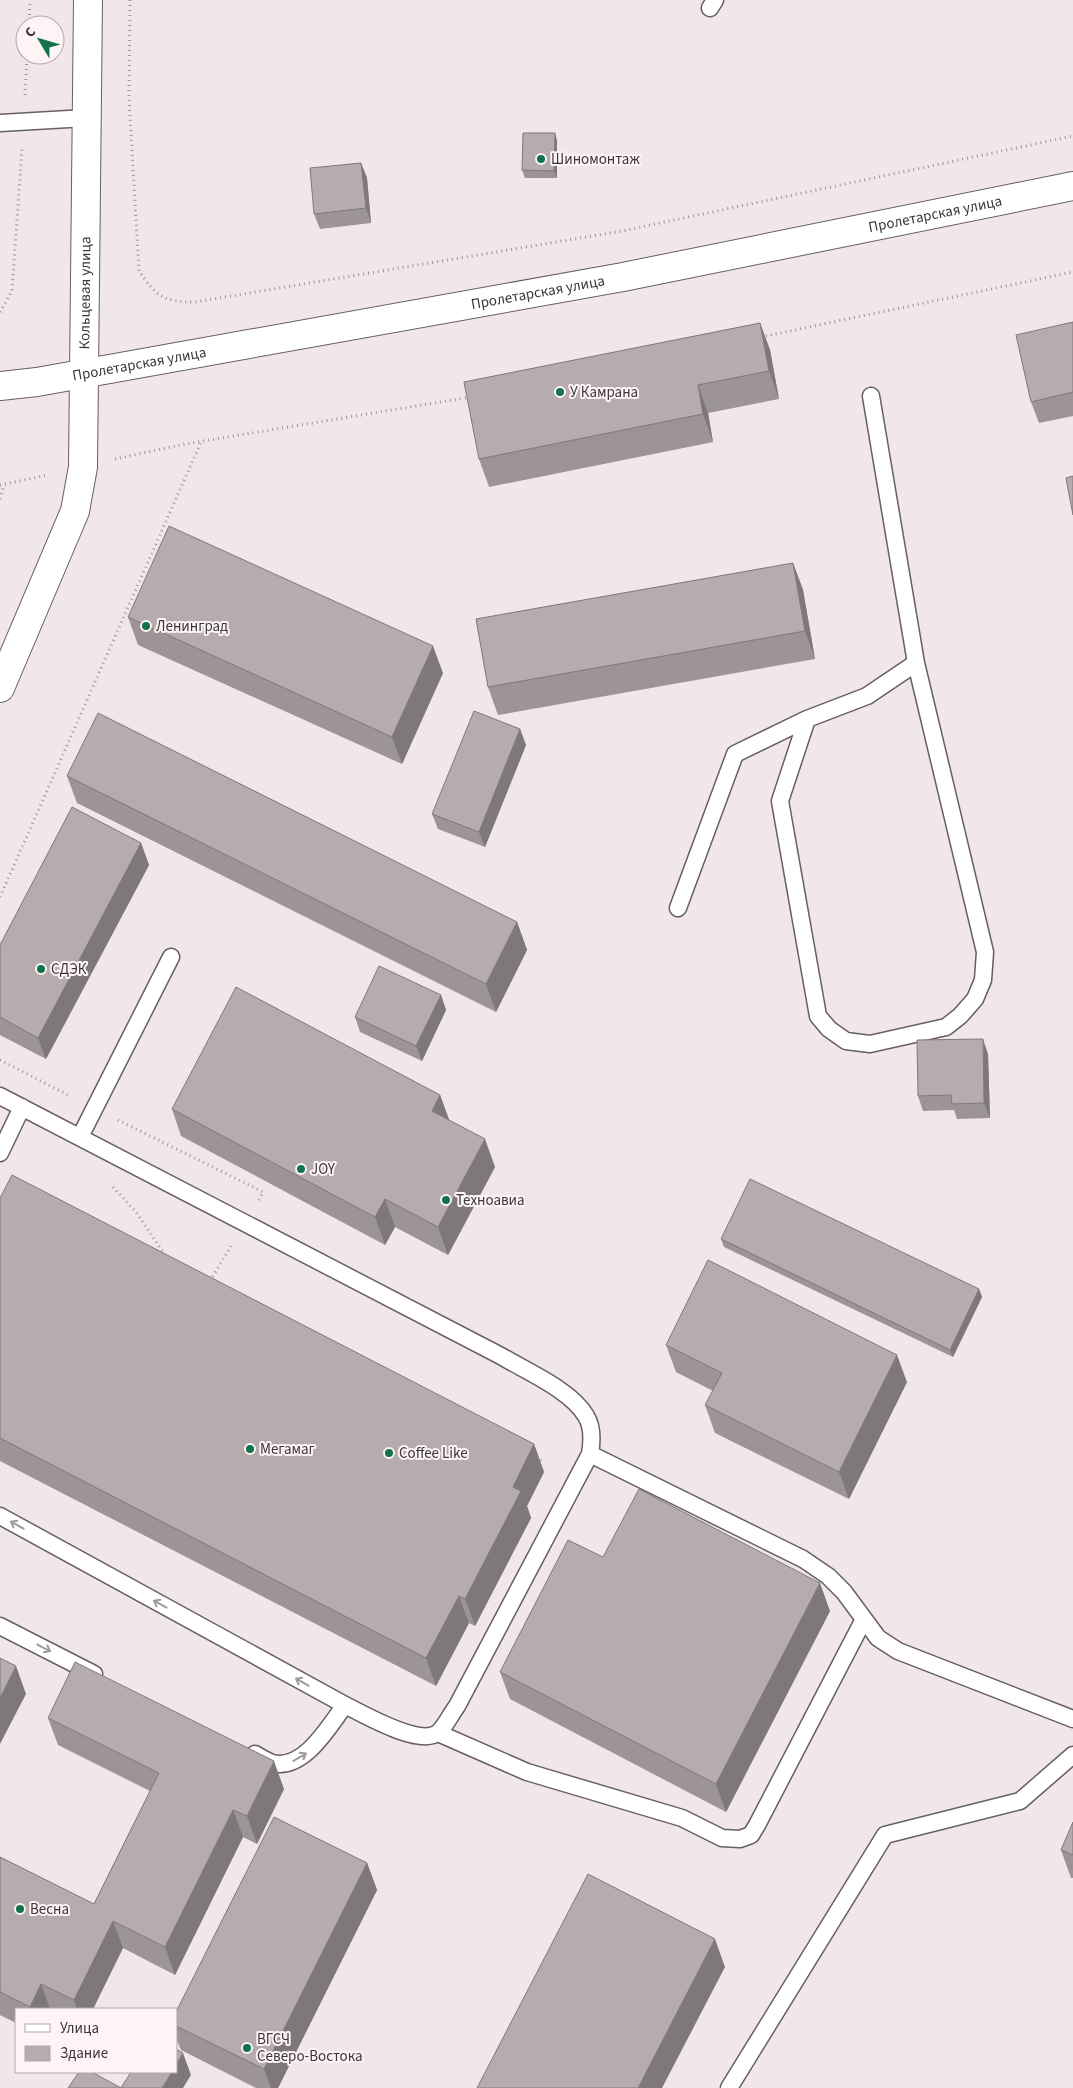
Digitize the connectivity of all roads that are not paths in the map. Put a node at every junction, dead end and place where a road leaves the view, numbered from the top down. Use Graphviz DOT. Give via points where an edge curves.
graph roads {
  1 [pos="88,0"];
  2 [pos="86,118"];
  3 [pos="0,124"];
  4 [pos="1073,186"];
  5 [pos="84,373"];
  6 [pos="0,386"];
  7 [pos="870,396"];
  8 [pos="916,664"];
  9 [pos="0,688"];
  10 [pos="807,719"];
  11 [pos="678,908"];
  12 [pos="171,957"];
  13 [pos="0,1096"];
  14 [pos="22,1107"];
  15 [pos="80,1137"];
  16 [pos="0,1153"];
  17 [pos="590,1454"];
  18 [pos="0,1516"];
  19 [pos="863,1621"];
  20 [pos="0,1626"];
  21 [pos="106,1679"];
  22 [pos="345,1705"];
  23 [pos="1073,1719"];
  24 [pos="438,1733"];
  25 [pos="238,1746"];
  26 [pos="1073,1756"];
  27 [pos="729,2088"];
  1 -- 2 [label="main road, Кольцевая улица"];
  2 -- 3 [label="lane"];
  2 -- 5 [label="main road, Кольцевая улица"];
  4 -- 5 [label="main road, Пролетарская улица" via="623,277"];
  5 -- 6 [label="main road, Пролетарская улица"];
  5 -- 9 [label="main road, Кольцевая улица" via="83,467 75,511"];
  7 -- 8 [label="lane"];
  8 -- 10 [label="lane" via="867,696"];
  8 -- 10 [label="lane" via="985,952 983,980 975,999 946,1027 870,1044 846,1041 818,1016 780,801"];
  10 -- 11 [label="lane" via="735,754"];
  12 -- 15 [label="lane"];
  13 -- 14 [label="lane"];
  14 -- 15 [label="lane"];
  14 -- 16 [label="lane"];
  15 -- 17 [label="lane" via="501,1356 570,1398 587,1417 593,1439"];
  17 -- 19 [label="lane" via="803,1559 844,1592"];
  17 -- 24 [label="lane" via="457,1706"];
  22 -- 18 [label="lane, one-way"];
  19 -- 23 [label="lane" via="878,1638 898,1651"];
  19 -- 24 [label="lane" via="757,1825 751,1835 740,1839 722,1838 682,1818 527,1772"];
  20 -- 21 [label="lane, one-way"];
  22 -- 24 [label="lane" via="385,1726 427,1737"];
  25 -- 22 [label="lane, one-way" via="273,1763 297,1760 314,1746"];
  26 -- 27 [label="lane" via="1020,1801 885,1835"];
}
